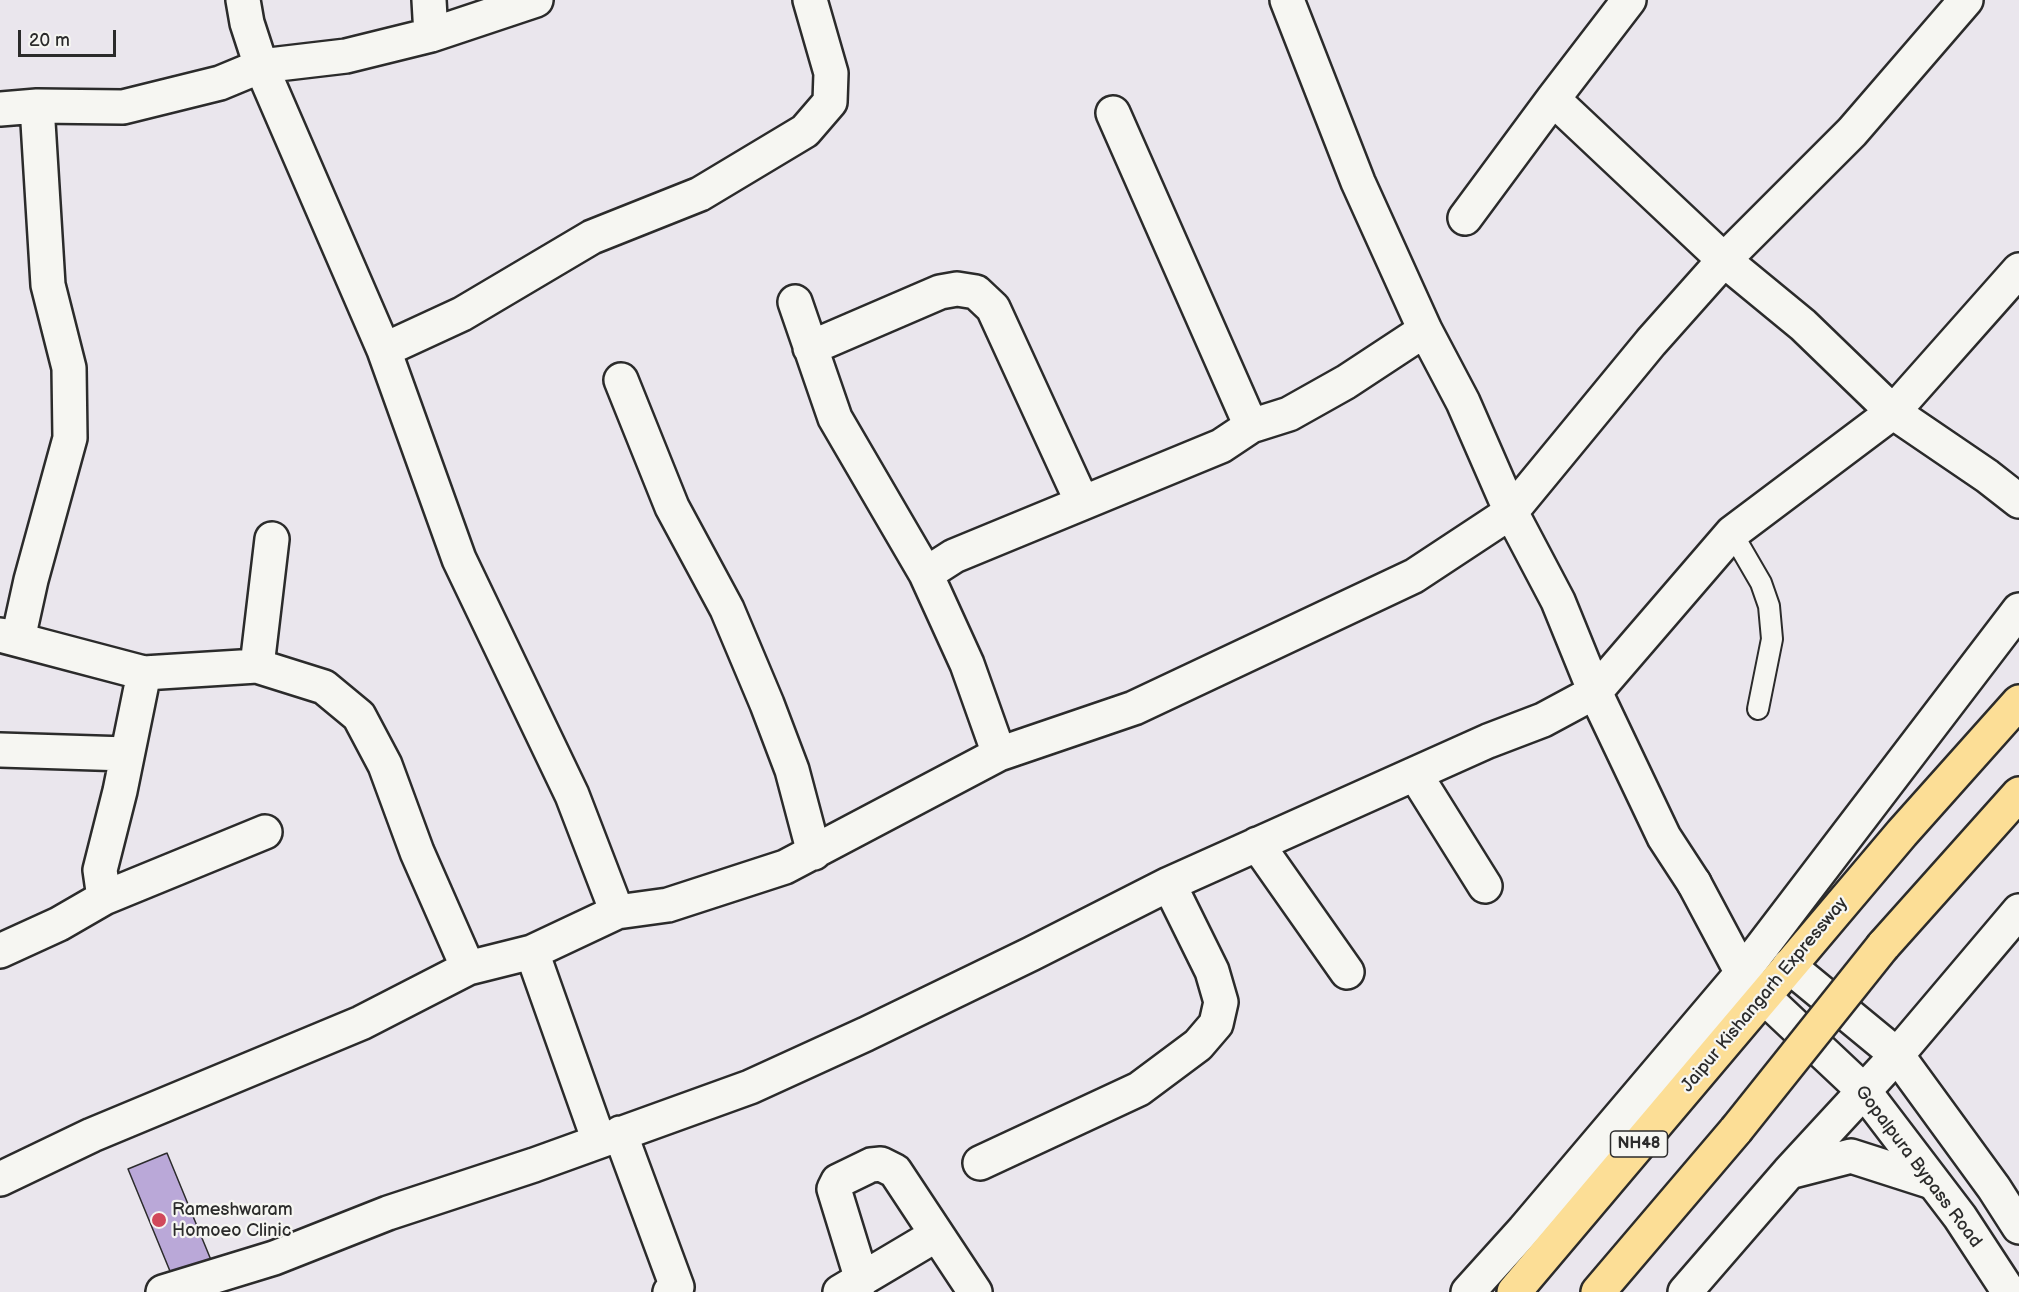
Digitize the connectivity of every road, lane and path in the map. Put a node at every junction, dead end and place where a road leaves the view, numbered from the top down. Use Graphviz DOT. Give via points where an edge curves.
graph roads {
  1 [pos="243,0"];
  2 [pos="429,0"];
  3 [pos="536,0"];
  4 [pos="810,0"];
  5 [pos="1287,0"];
  6 [pos="1629,0"];
  7 [pos="1966,0"];
  8 [pos="431,35"];
  9 [pos="261,66"];
  10 [pos="1552,99"];
  11 [pos="37,106"];
  12 [pos="0,109"];
  13 [pos="1113,113"];
  14 [pos="1465,218"];
  15 [pos="1724,260"];
  16 [pos="2019,270"];
  17 [pos="795,302"];
  18 [pos="1425,330"];
  19 [pos="810,348"];
  20 [pos="384,350"];
  21 [pos="621,380"];
  22 [pos="1893,412"];
  23 [pos="1251,426"];
  24 [pos="2019,501"];
  25 [pos="1082,502"];
  26 [pos="1511,512"];
  27 [pos="1732,533"];
  28 [pos="272,539"];
  29 [pos="926,574"];
  30 [pos="2019,610"];
  31 [pos="9,637"];
  32 [pos="257,666"];
  33 [pos="144,673"];
  34 [pos="1595,692"];
  35 [pos="2019,702"];
  36 [pos="1758,709"];
  37 [pos="0,750"];
  38 [pos="127,754"];
  39 [pos="999,754"];
  40 [pos="1415,774"];
  41 [pos="2019,794"];
  42 [pos="265,832"];
  43 [pos="1257,844"];
  44 [pos="814,853"];
  45 [pos="1170,884"];
  46 [pos="1694,884"];
  47 [pos="1485,886"];
  48 [pos="104,898"];
  49 [pos="2019,911"];
  50 [pos="617,912"];
  51 [pos="1762,946"];
  52 [pos="0,951"];
  53 [pos="531,952"];
  54 [pos="1789,966"];
  55 [pos="468,968"];
  56 [pos="1347,972"];
  57 [pos="1753,985"];
  58 [pos="1897,1055"];
  59 [pos="1864,1091"];
  60 [pos="610,1137"];
  61 [pos="980,1163"];
  62 [pos="1789,1172"];
  63 [pos="0,1179"];
  64 [pos="1932,1182"];
  65 [pos="2019,1227"];
  66 [pos="936,1235"];
  67 [pos="851,1286"];
  68 [pos="176,1290"];
  69 [pos="676,1290"];
  70 [pos="975,1292"];
  71 [pos="1468,1292"];
  72 [pos="1514,1292"];
  73 [pos="1598,1292"];
  74 [pos="1685,1292"];
  75 [pos="2009,1292"];
  1 -- 9 [label="street" via="246,23"];
  2 -- 8 [label="street"];
  3 -- 8 [label="street"];
  4 -- 20 [label="street" via="831,73 830,102 805,131 700,194 592,237 462,314"];
  5 -- 18 [label="street" via="1358,182"];
  6 -- 10 [label="street"];
  7 -- 15 [label="street" via="1852,132"];
  8 -- 9 [label="street" via="346,56"];
  9 -- 11 [label="street" via="220,83 123,107"];
  9 -- 20 [label="street"];
  10 -- 14 [label="street"];
  10 -- 15 [label="street"];
  11 -- 12 [label="street"];
  11 -- 31 [label="street" via="48,285 69,368 70,438"];
  13 -- 23 [label="street"];
  15 -- 22 [label="street" via="1803,325"];
  15 -- 26 [label="street"];
  16 -- 22 [label="street"];
  17 -- 19 [label="street"];
  18 -- 23 [label="street" via="1289,414"];
  18 -- 26 [label="street" via="1463,402"];
  19 -- 25 [label="street" via="940,292 976,292 993,308"];
  19 -- 29 [label="street" via="835,418"];
  20 -- 50 [label="street" via="459,559 572,795"];
  21 -- 44 [label="street" via="672,507 727,609 767,704 792,770"];
  22 -- 24 [label="street"];
  22 -- 27 [label="street"];
  23 -- 25 [label="street" via="1221,446"];
  25 -- 29 [label="street" via="954,556"];
  26 -- 34 [label="street" via="1558,602"];
  26 -- 39 [label="street" via="1414,576 1134,708"];
  27 -- 34 [label="street"];
  27 -- 36 [label="lane" via="1761,583 1769,606 1772,639"];
  28 -- 32 [label="street"];
  29 -- 39 [label="street" via="967,664"];
  30 -- 51 [label="street"];
  31 -- 33 [label="street"];
  32 -- 33 [label="street"];
  32 -- 55 [label="street" via="324,687 359,716 385,765 417,852"];
  33 -- 38 [label="street"];
  34 -- 40 [label="street" via="1543,720"];
  34 -- 46 [label="street" via="1664,837"];
  35 -- 54 [label="highway, Jaipur Kishangarh Expressway / NH48"];
  37 -- 38 [label="street"];
  38 -- 48 [label="street" via="100,870"];
  39 -- 44 [label="street"];
  40 -- 43 [label="street"];
  40 -- 47 [label="street"];
  41 -- 73 [label="highway, bridge" via="1883,946 1736,1130"];
  42 -- 48 [label="street"];
  43 -- 45 [label="street"];
  43 -- 56 [label="street"];
  44 -- 50 [label="street" via="785,867 668,904"];
  45 -- 60 [label="street" via="750,1087"];
  45 -- 61 [label="street" via="1212,972 1221,1002 1216,1024 1198,1045 1139,1089"];
  46 -- 51 [label="street"];
  46 -- 57 [label="street, Gopalpura Bypass Road"];
  48 -- 52 [label="street"];
  49 -- 58 [label="street"];
  50 -- 53 [label="street"];
  51 -- 54 [label="street"];
  51 -- 57 [label="street"];
  53 -- 55 [label="street"];
  53 -- 60 [label="street"];
  54 -- 57 [label="highway, Jaipur Kishangarh Expressway / NH48"];
  54 -- 58 [label="street"];
  55 -- 63 [label="street" via="361,1023 92,1135"];
  57 -- 59 [label="street, Gopalpura Bypass Road"];
  57 -- 71 [label="street"];
  57 -- 72 [label="highway, Jaipur Kishangarh Expressway / NH48"];
  58 -- 59 [label="street"];
  58 -- 65 [label="street"];
  59 -- 62 [label="street"];
  59 -- 64 [label="street, Gopalpura Bypass Road"];
  60 -- 68 [label="street"];
  60 -- 69 [label="street"];
  62 -- 64 [label="street" via="1851,1156"];
  62 -- 74 [label="street"];
  64 -- 75 [label="street, Gopalpura Bypass Road"];
  66 -- 67 [label="street"];
  66 -- 67 [label="street" via="890,1167 871,1165 838,1181 834,1189"];
  66 -- 70 [label="street"];
}
